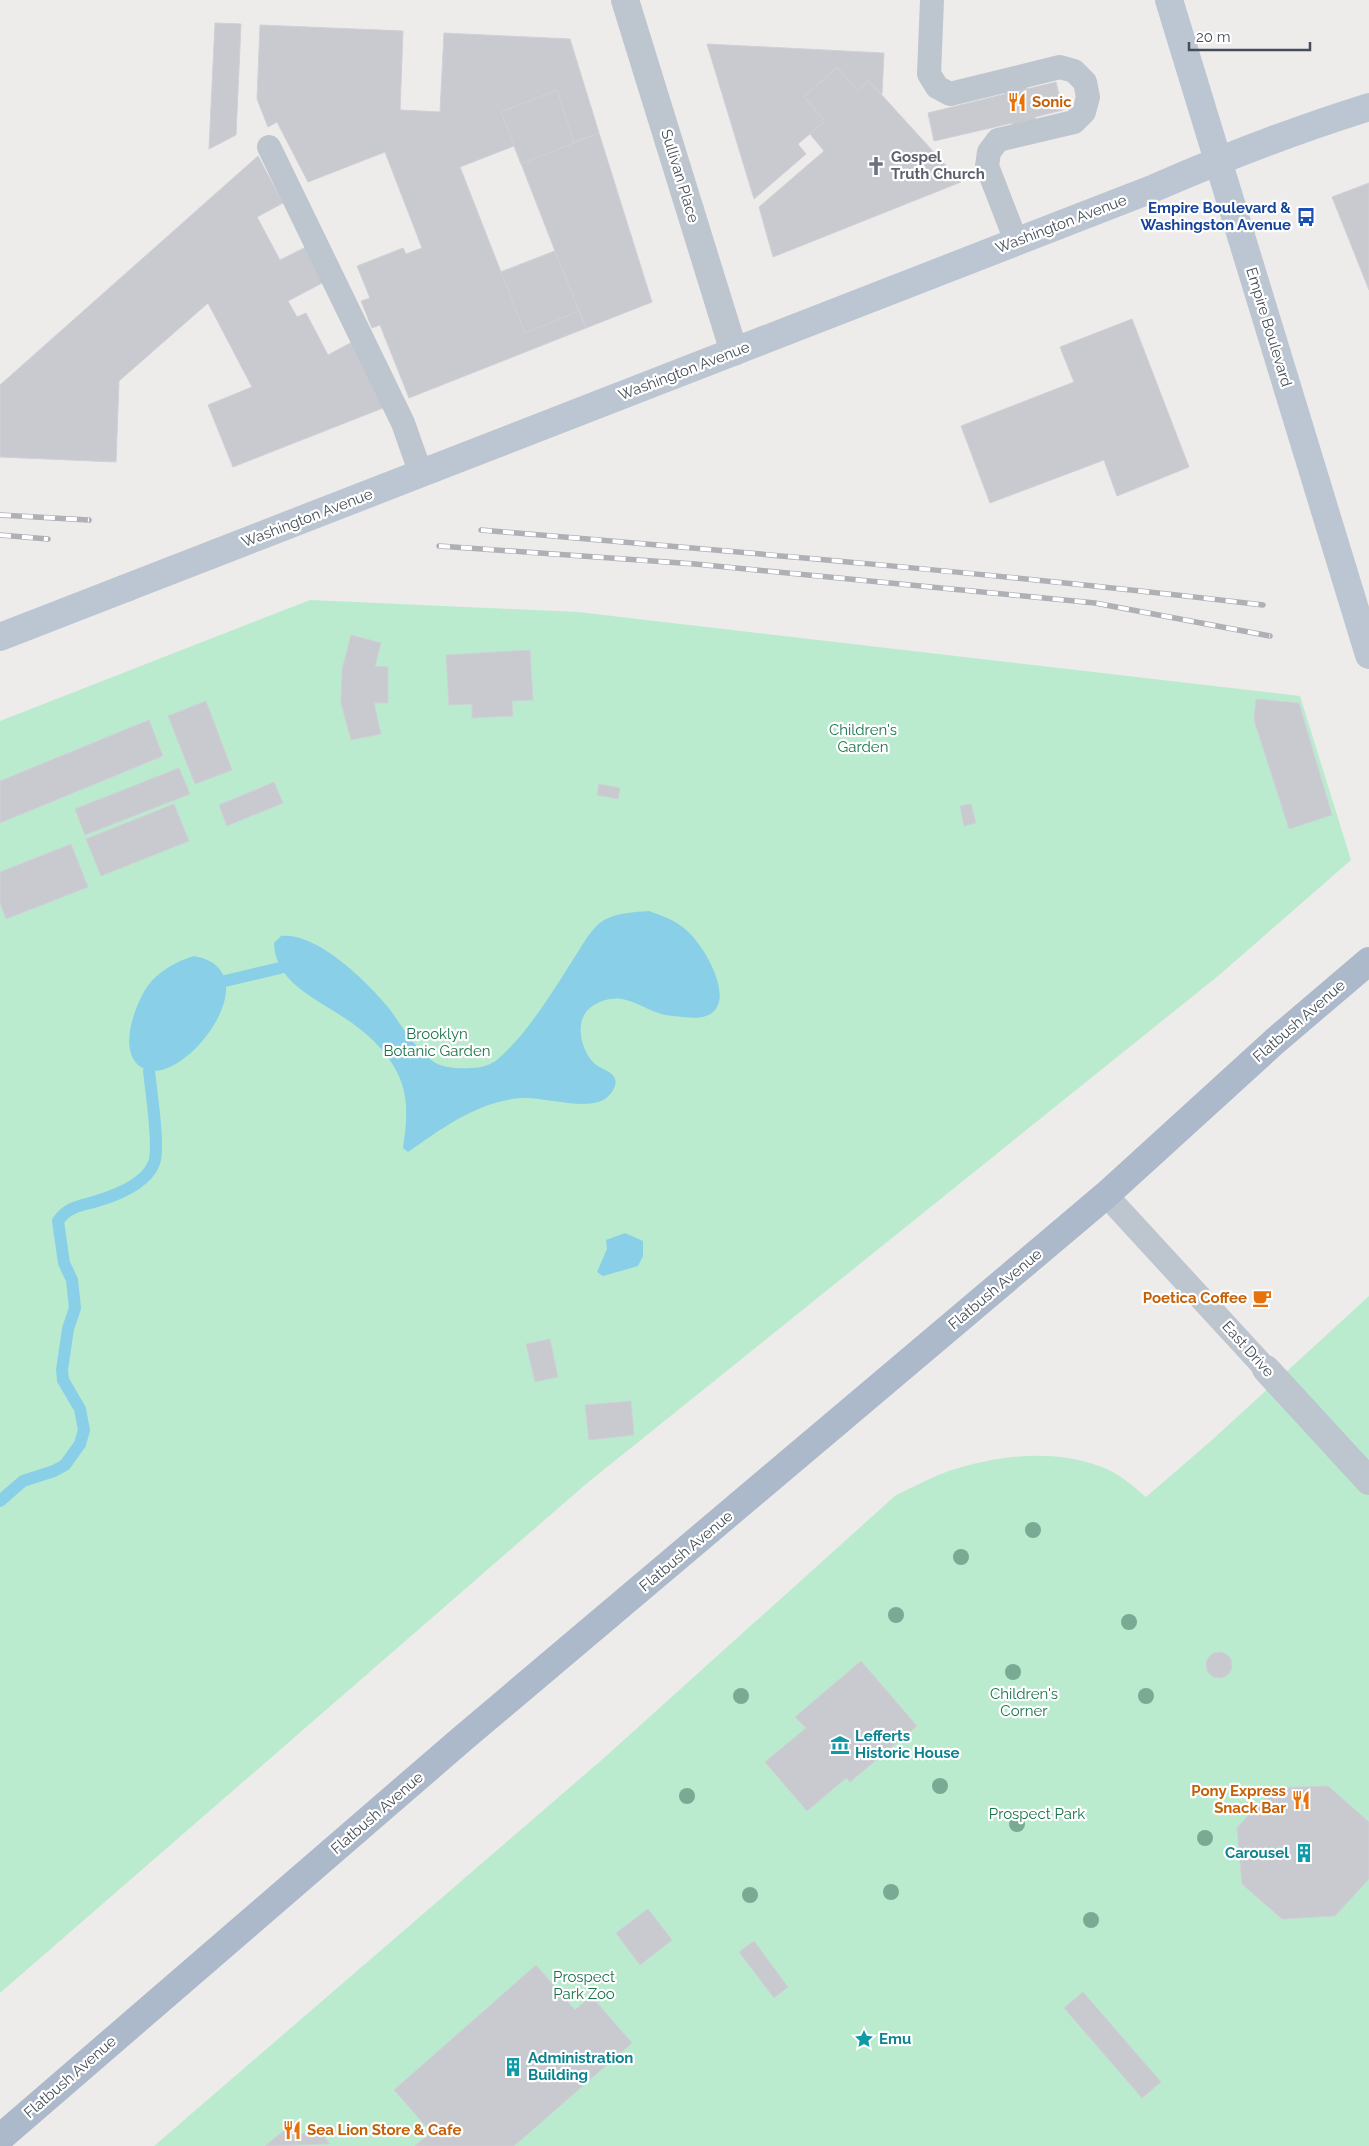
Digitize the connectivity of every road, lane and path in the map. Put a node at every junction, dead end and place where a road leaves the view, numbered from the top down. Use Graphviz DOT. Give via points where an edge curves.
graph roads {
  1 [pos="625,0"];
  2 [pos="932,0"];
  3 [pos="1163,0"];
  4 [pos="1369,107"];
  5 [pos="269,147"];
  6 [pos="1218,160"];
  7 [pos="1016,242"];
  8 [pos="734,352"];
  9 [pos="426,471"];
  10 [pos="0,638"];
  11 [pos="1369,655"];
  12 [pos="1369,960"];
  13 [pos="1106,1195"];
  14 [pos="1266,1369"];
  15 [pos="1369,1481"];
  16 [pos="0,2138"];
  1 -- 8 [label="street, Sullivan Place"];
  2 -- 7 [label="lane" via="929,74 937,87 950,94 1060,67 1074,72 1085,82 1088,97 1084,112 1074,122 998,140 989,152 987,166"];
  3 -- 6 [label="main road, Empire Boulevard"];
  4 -- 6 [label="main road, Washington Avenue"];
  5 -- 9 [label="lane"];
  6 -- 7 [label="main road, Washington Avenue"];
  6 -- 11 [label="main road, Empire Boulevard"];
  7 -- 8 [label="main road, Washington Avenue"];
  8 -- 9 [label="main road, Washington Avenue"];
  9 -- 10 [label="main road, Washington Avenue, bridge"];
  12 -- 13 [label="main road, Flatbush Avenue"];
  13 -- 14 [label="lane, East Drive"];
  13 -- 16 [label="main road, Flatbush Avenue" via="470,1733"];
  14 -- 15 [label="street, East Drive"];
}
